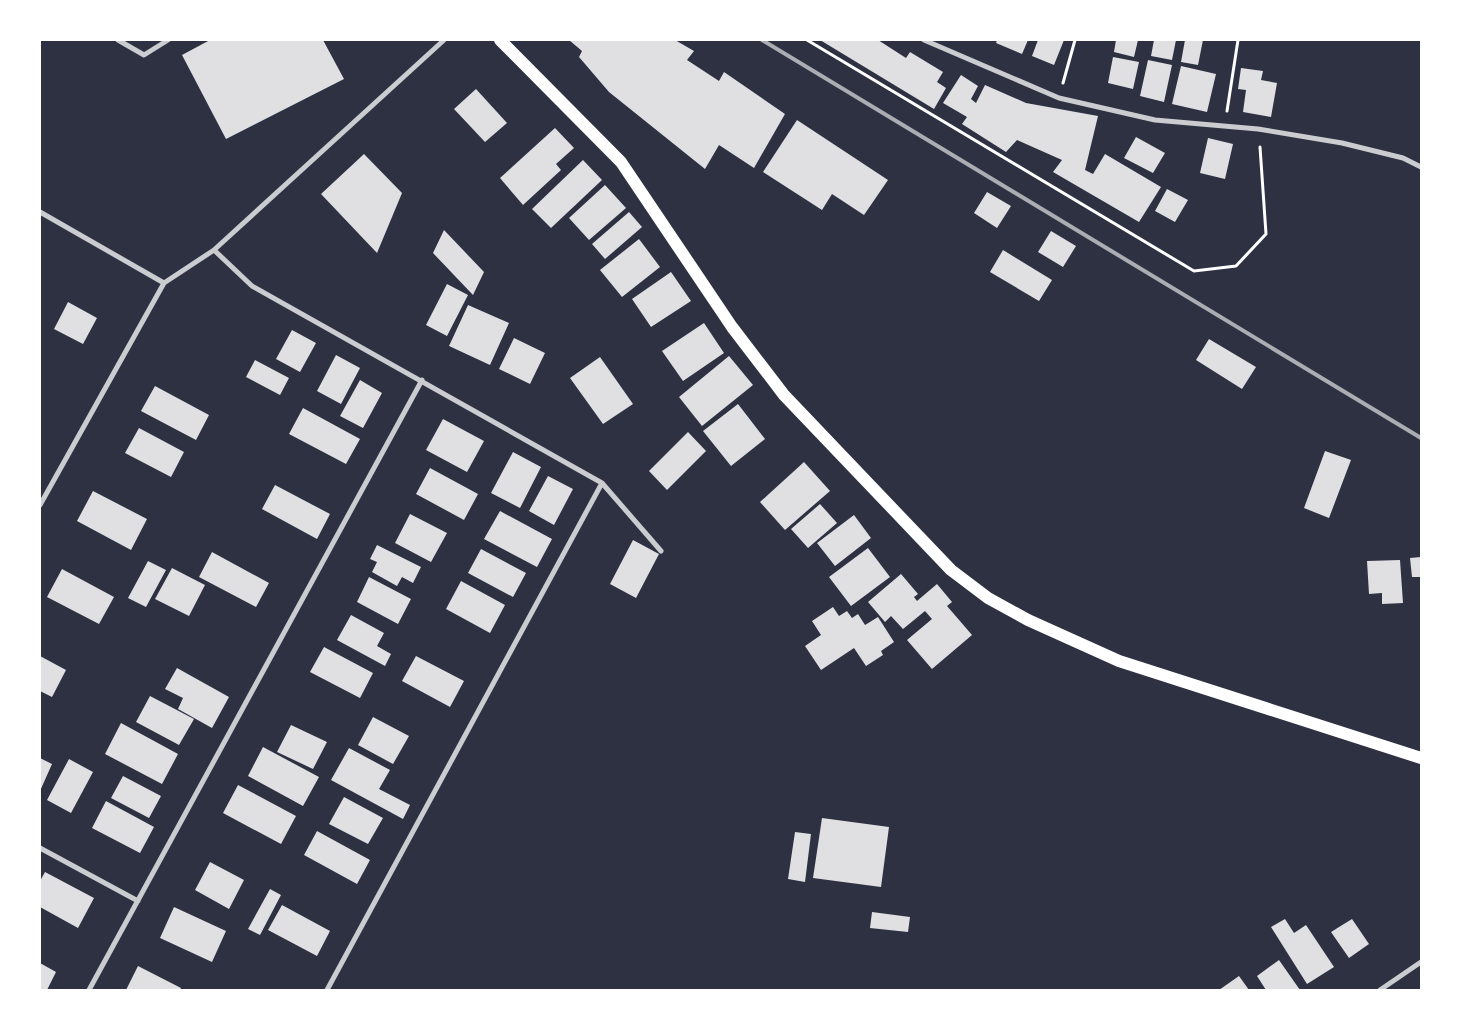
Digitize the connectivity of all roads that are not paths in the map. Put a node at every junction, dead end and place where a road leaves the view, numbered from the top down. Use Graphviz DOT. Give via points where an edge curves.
graph roads {
  1 [pos="118,40"];
  2 [pos="168,40"];
  3 [pos="444,40"];
  4 [pos="500,40"];
  5 [pos="924,40"];
  6 [pos="1421,167"];
  7 [pos="40,212"];
  8 [pos="214,250"];
  9 [pos="164,283"];
  10 [pos="422,380"];
  11 [pos="602,483"];
  12 [pos="40,505"];
  13 [pos="662,551"];
  14 [pos="1421,758"];
  15 [pos="40,848"];
  16 [pos="138,901"];
  17 [pos="1421,962"];
  18 [pos="89,990"];
  19 [pos="327,990"];
  20 [pos="1380,990"];
  1 -- 2 [label="street" via="144,55"];
  3 -- 8 [label="street"];
  4 -- 14 [label="main road" via="621,162 732,327 784,395 951,570 988,598 1028,620 1119,661"];
  5 -- 6 [label="street" via="1059,98 1155,120 1258,129 1342,143 1403,158"];
  7 -- 9 [label="street"];
  8 -- 9 [label="street"];
  8 -- 10 [label="street" via="252,286"];
  9 -- 12 [label="street"];
  10 -- 11 [label="street"];
  10 -- 16 [label="street"];
  11 -- 13 [label="street"];
  11 -- 19 [label="street"];
  15 -- 16 [label="street"];
  16 -- 18 [label="street"];
  17 -- 20 [label="street"];
}
